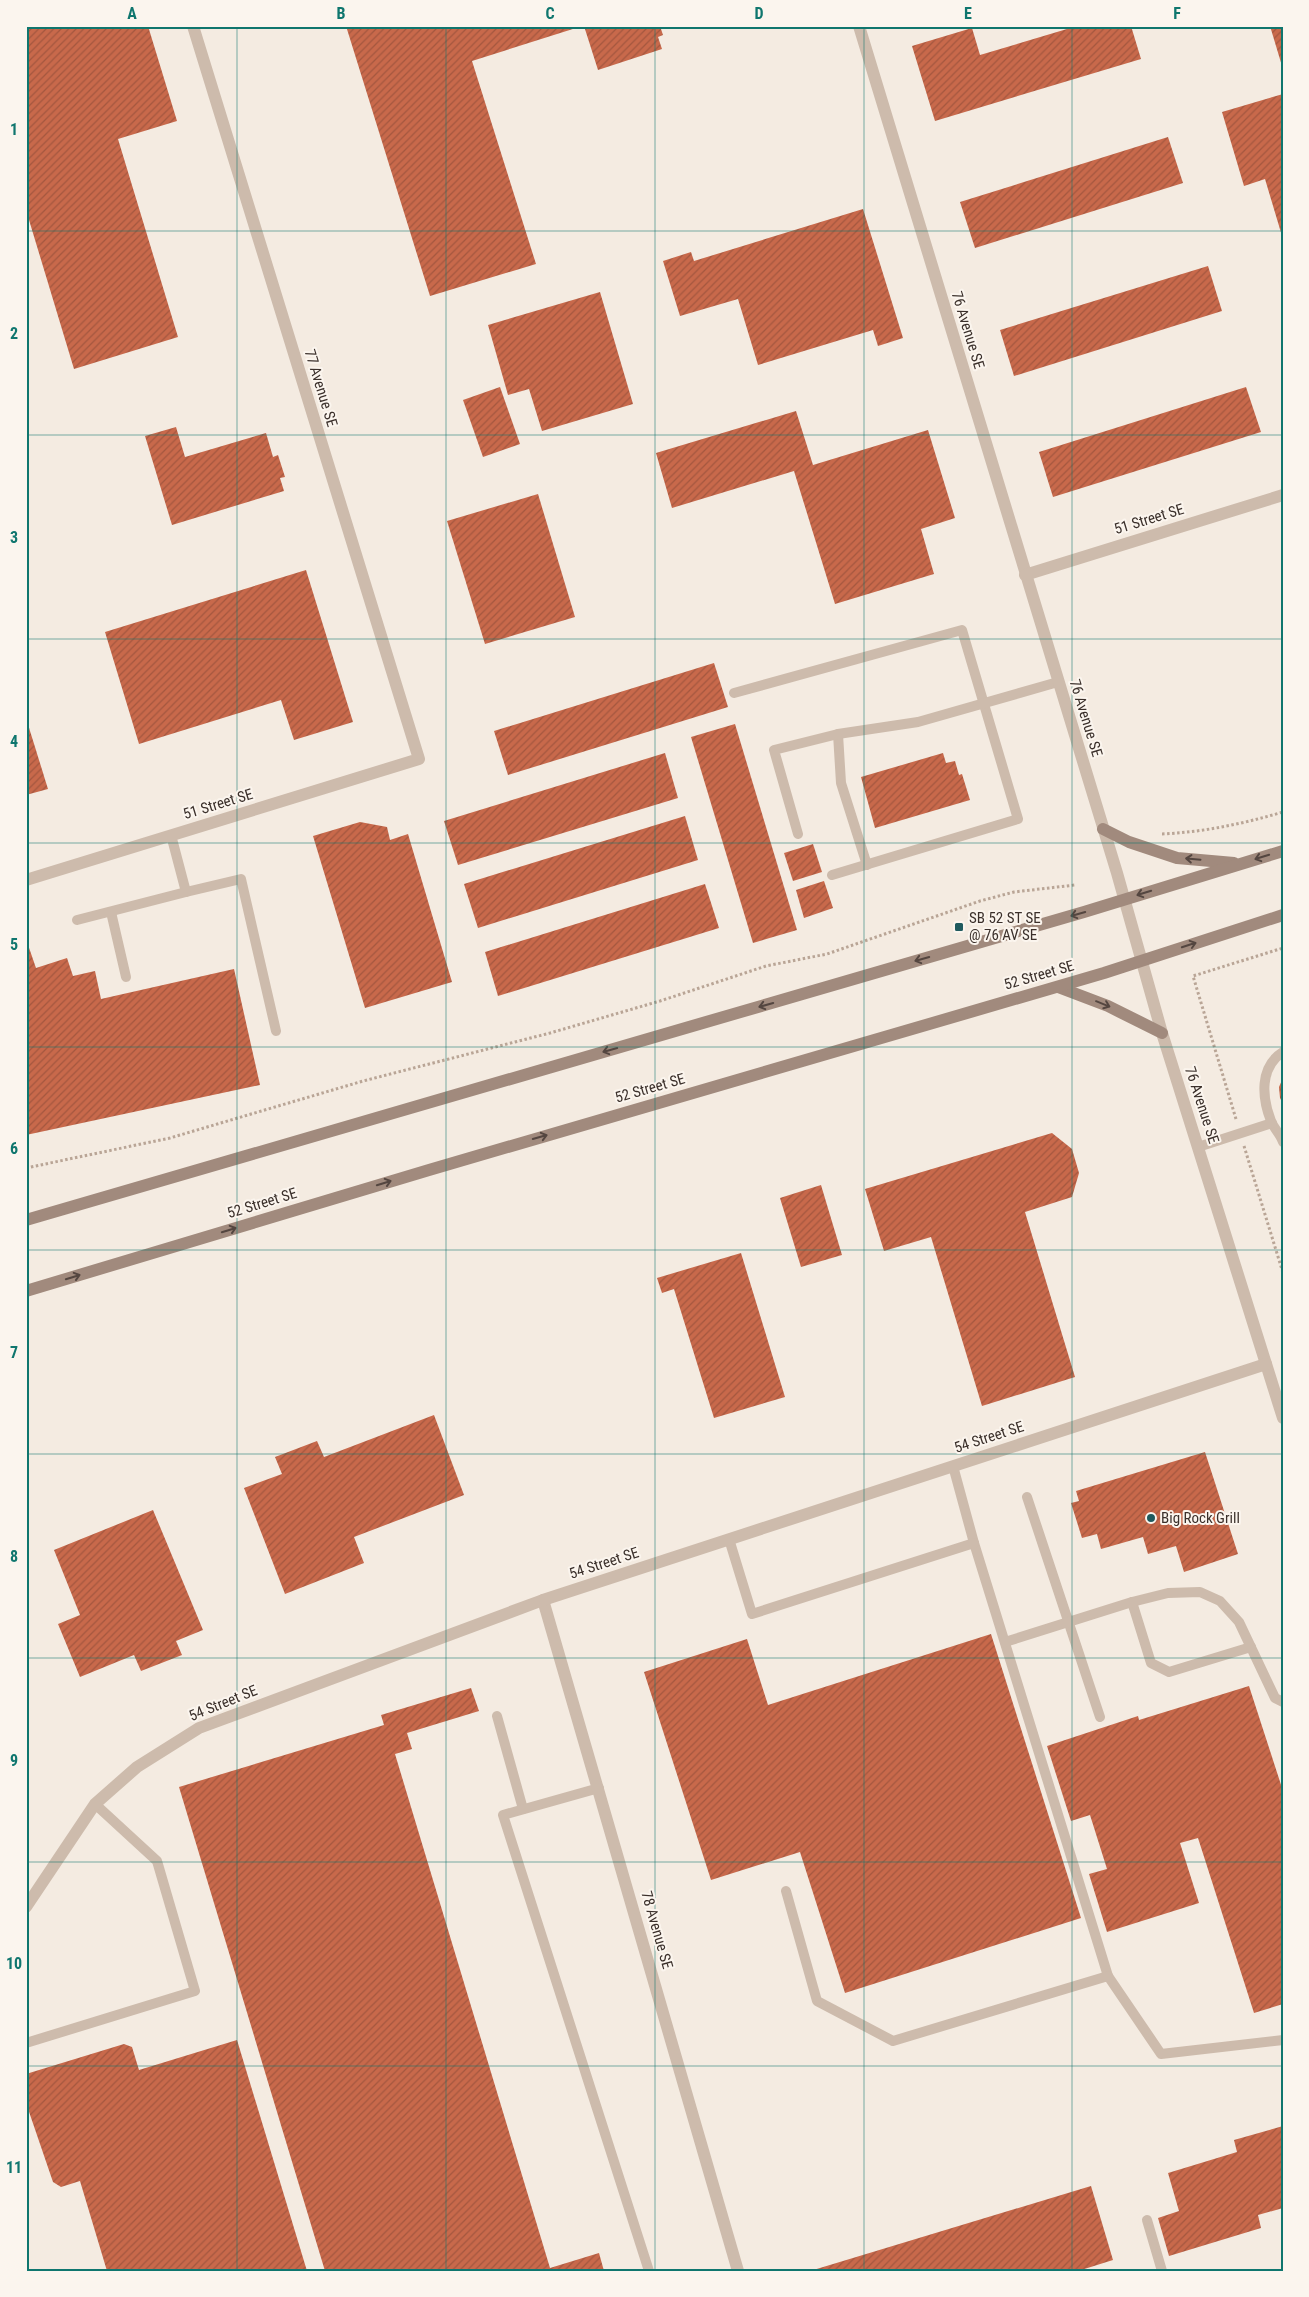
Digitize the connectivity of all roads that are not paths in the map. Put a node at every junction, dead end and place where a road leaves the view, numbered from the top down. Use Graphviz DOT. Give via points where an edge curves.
graph roads {
  1 [pos="193,26"];
  2 [pos="859,26"];
  3 [pos="1283,495"];
  4 [pos="1025,575"];
  5 [pos="1058,682"];
  6 [pos="734,693"];
  7 [pos="983,704"];
  8 [pos="838,734"];
  9 [pos="419,759"];
  10 [pos="1103,829"];
  11 [pos="798,834"];
  12 [pos="171,835"];
  13 [pos="1283,851"];
  14 [pos="1241,864"];
  15 [pos="868,865"];
  16 [pos="832,876"];
  17 [pos="26,880"];
  18 [pos="186,892"];
  19 [pos="1124,899"];
  20 [pos="110,912"];
  21 [pos="1283,916"];
  22 [pos="77,920"];
  23 [pos="1142,961"];
  24 [pos="126,977"];
  25 [pos="1058,986"];
  26 [pos="276,1031"];
  27 [pos="1162,1033"];
  28 [pos="1283,1052"];
  29 [pos="1272,1123"];
  30 [pos="1283,1142"];
  31 [pos="1198,1147"];
  32 [pos="26,1220"];
  33 [pos="26,1291"];
  34 [pos="1266,1364"];
  35 [pos="1283,1418"];
  36 [pos="953,1466"];
  37 [pos="1027,1497"];
  38 [pos="729,1539"];
  39 [pos="974,1544"];
  40 [pos="544,1600"];
  41 [pos="1132,1602"];
  42 [pos="1068,1622"];
  43 [pos="1005,1642"];
  44 [pos="1251,1647"];
  45 [pos="1283,1702"];
  46 [pos="496,1716"];
  47 [pos="1100,1717"];
  48 [pos="599,1788"];
  49 [pos="95,1804"];
  50 [pos="524,1809"];
  51 [pos="786,1891"];
  52 [pos="26,1907"];
  53 [pos="1108,1976"];
  54 [pos="1283,2040"];
  55 [pos="26,2043"];
  56 [pos="1147,2220"];
  57 [pos="649,2271"];
  58 [pos="738,2271"];
  59 [pos="1162,2271"];
  1 -- 9 [label="street, 77 Avenue SE"];
  2 -- 4 [label="street, 76 Avenue SE"];
  3 -- 4 [label="street, 51 Street SE"];
  4 -- 5 [label="street, 76 Avenue SE"];
  5 -- 7 [label="lane"];
  5 -- 10 [label="street, 76 Avenue SE"];
  6 -- 7 [label="lane" via="962,630"];
  7 -- 8 [label="lane" via="918,722"];
  7 -- 15 [label="lane" via="1018,819"];
  8 -- 11 [label="lane" via="774,750"];
  8 -- 15 [label="lane" via="840,783"];
  9 -- 12 [label="street, 51 Street SE"];
  14 -- 10 [label="main road, one-way" via="1178,858 1142,848"];
  10 -- 19 [label="street, 76 Avenue SE"];
  12 -- 17 [label="street, 51 Street SE"];
  12 -- 18 [label="lane"];
  13 -- 14 [label="main road, one-way"];
  14 -- 19 [label="main road, one-way"];
  15 -- 16 [label="lane"];
  18 -- 20 [label="lane"];
  18 -- 26 [label="lane" via="241,879"];
  19 -- 23 [label="street, 76 Avenue SE"];
  19 -- 32 [label="main road, one-way"];
  20 -- 22 [label="lane"];
  20 -- 24 [label="lane"];
  23 -- 21 [label="main road, 52 Street SE, one-way"];
  23 -- 25 [label="main road, 52 Street SE"];
  23 -- 27 [label="street, 76 Avenue SE"];
  25 -- 27 [label="main road, one-way"];
  33 -- 25 [label="main road, 52 Street SE, one-way"];
  27 -- 31 [label="street, 76 Avenue SE"];
  28 -- 29 [label="lane" via="1265,1074 1264,1099"];
  29 -- 30 [label="lane"];
  29 -- 31 [label="lane"];
  31 -- 34 [label="street, 76 Avenue SE"];
  34 -- 35 [label="street, 76 Avenue SE"];
  34 -- 36 [label="street, 54 Street SE"];
  36 -- 38 [label="street, 54 Street SE"];
  36 -- 39 [label="lane"];
  37 -- 42 [label="lane"];
  38 -- 39 [label="lane" via="752,1614"];
  38 -- 40 [label="street, 54 Street SE"];
  39 -- 43 [label="lane"];
  40 -- 48 [label="street, 78 Avenue SE"];
  40 -- 49 [label="street, 54 Street SE" via="199,1728 137,1767"];
  41 -- 42 [label="lane"];
  41 -- 44 [label="lane" via="1168,1593 1200,1592 1220,1601 1239,1622"];
  41 -- 44 [label="lane" via="1151,1663 1169,1672"];
  42 -- 43 [label="lane"];
  42 -- 47 [label="lane"];
  43 -- 53 [label="lane"];
  44 -- 45 [label="lane" via="1275,1698"];
  46 -- 50 [label="lane"];
  48 -- 50 [label="lane"];
  48 -- 58 [label="street, 78 Avenue SE"];
  49 -- 52 [label="street, 54 Street SE"];
  49 -- 55 [label="lane" via="157,1861 195,1991"];
  50 -- 57 [label="lane" via="503,1816"];
  51 -- 53 [label="lane" via="817,2001 893,2040"];
  53 -- 54 [label="lane" via="1161,2054"];
  56 -- 59 [label="lane"];
}
